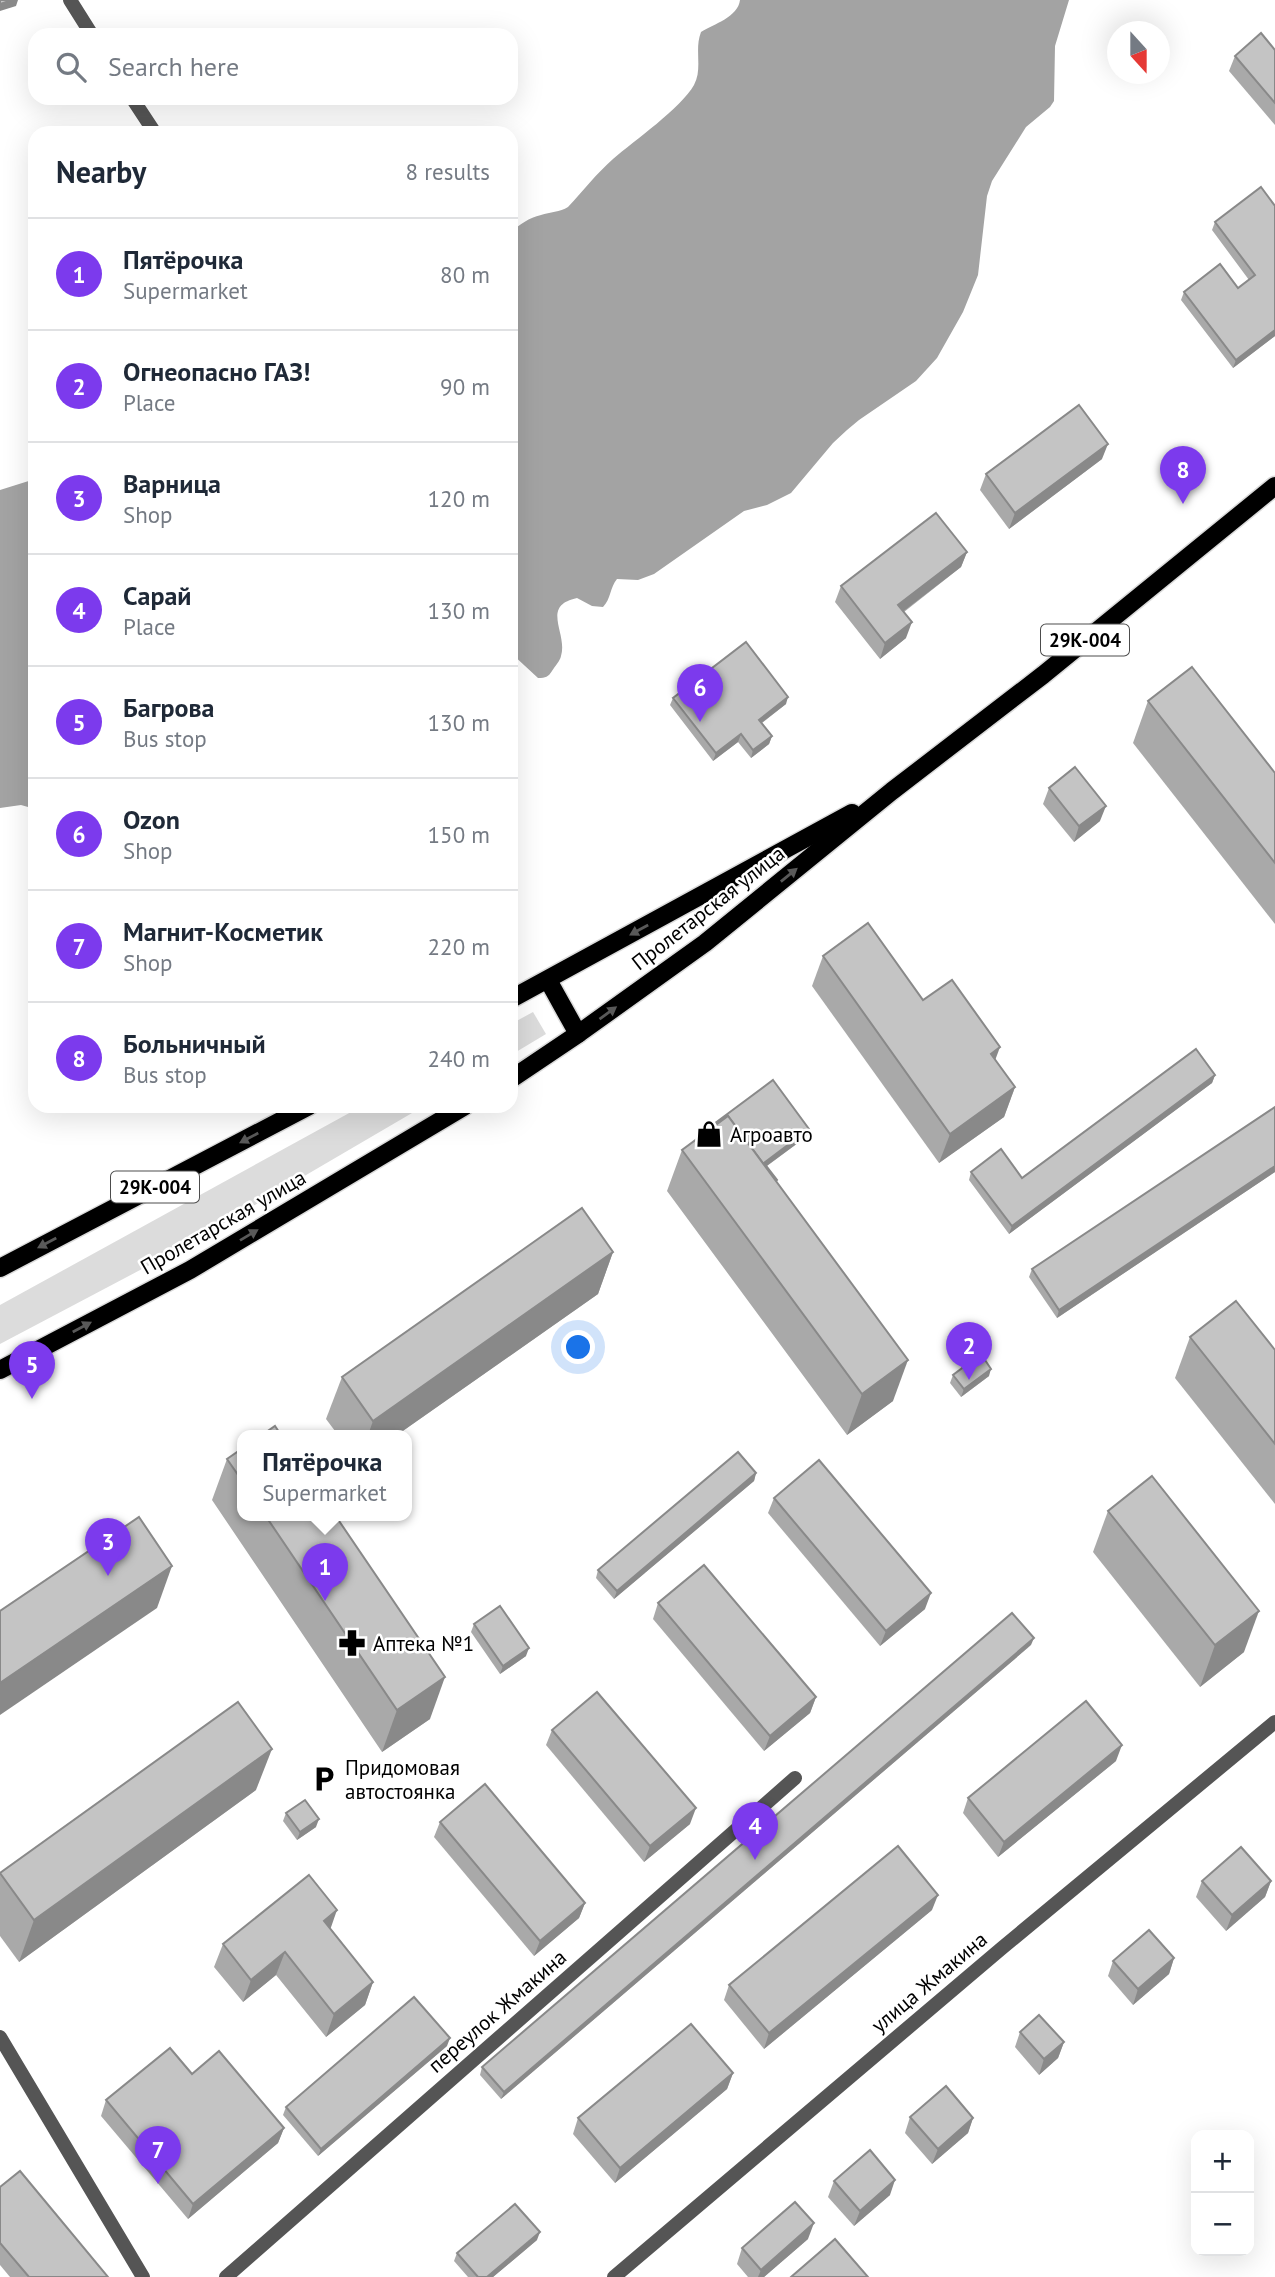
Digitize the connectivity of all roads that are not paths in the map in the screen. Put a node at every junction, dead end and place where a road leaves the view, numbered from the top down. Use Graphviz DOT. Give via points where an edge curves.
graph roads {
  1 [pos="70,0"];
  2 [pos="88,28"];
  3 [pos="137,105"];
  4 [pos="150,126"];
  5 [pos="1275,486"];
  6 [pos="892,791"];
  7 [pos="548,980"];
  8 [pos="518,995"];
  9 [pos="578,1034"];
  10 [pos="518,1074"];
  11 [pos="296,1113"];
  12 [pos="453,1113"];
  13 [pos="0,1268"];
  14 [pos="0,1370"];
  15 [pos="1275,1722"];
  16 [pos="795,1778"];
  17 [pos="0,2037"];
  18 [pos="144,2277"];
  19 [pos="226,2277"];
  20 [pos="614,2277"];
  1 -- 2 [label="street"];
  3 -- 4 [label="street"];
  5 -- 6 [label="main road, Пролетарская улица / 29К-004"];
  6 -- 7 [label="main road, Пролетарская улица / 29К-004, one-way"];
  9 -- 6 [label="main road, Пролетарская улица, one-way" via="705,943"];
  7 -- 8 [label="main road, Пролетарская улица / 29К-004"];
  7 -- 9 [label="main road"];
  9 -- 10 [label="main road, Пролетарская улица"];
  11 -- 13 [label="main road, 29К-004, one-way"];
  14 -- 12 [label="main road, Пролетарская улица, one-way" via="190,1269"];
  15 -- 20 [label="street, улица Жмакина"];
  16 -- 19 [label="street, переулок Жмакина"];
  17 -- 18 [label="street"];
}
